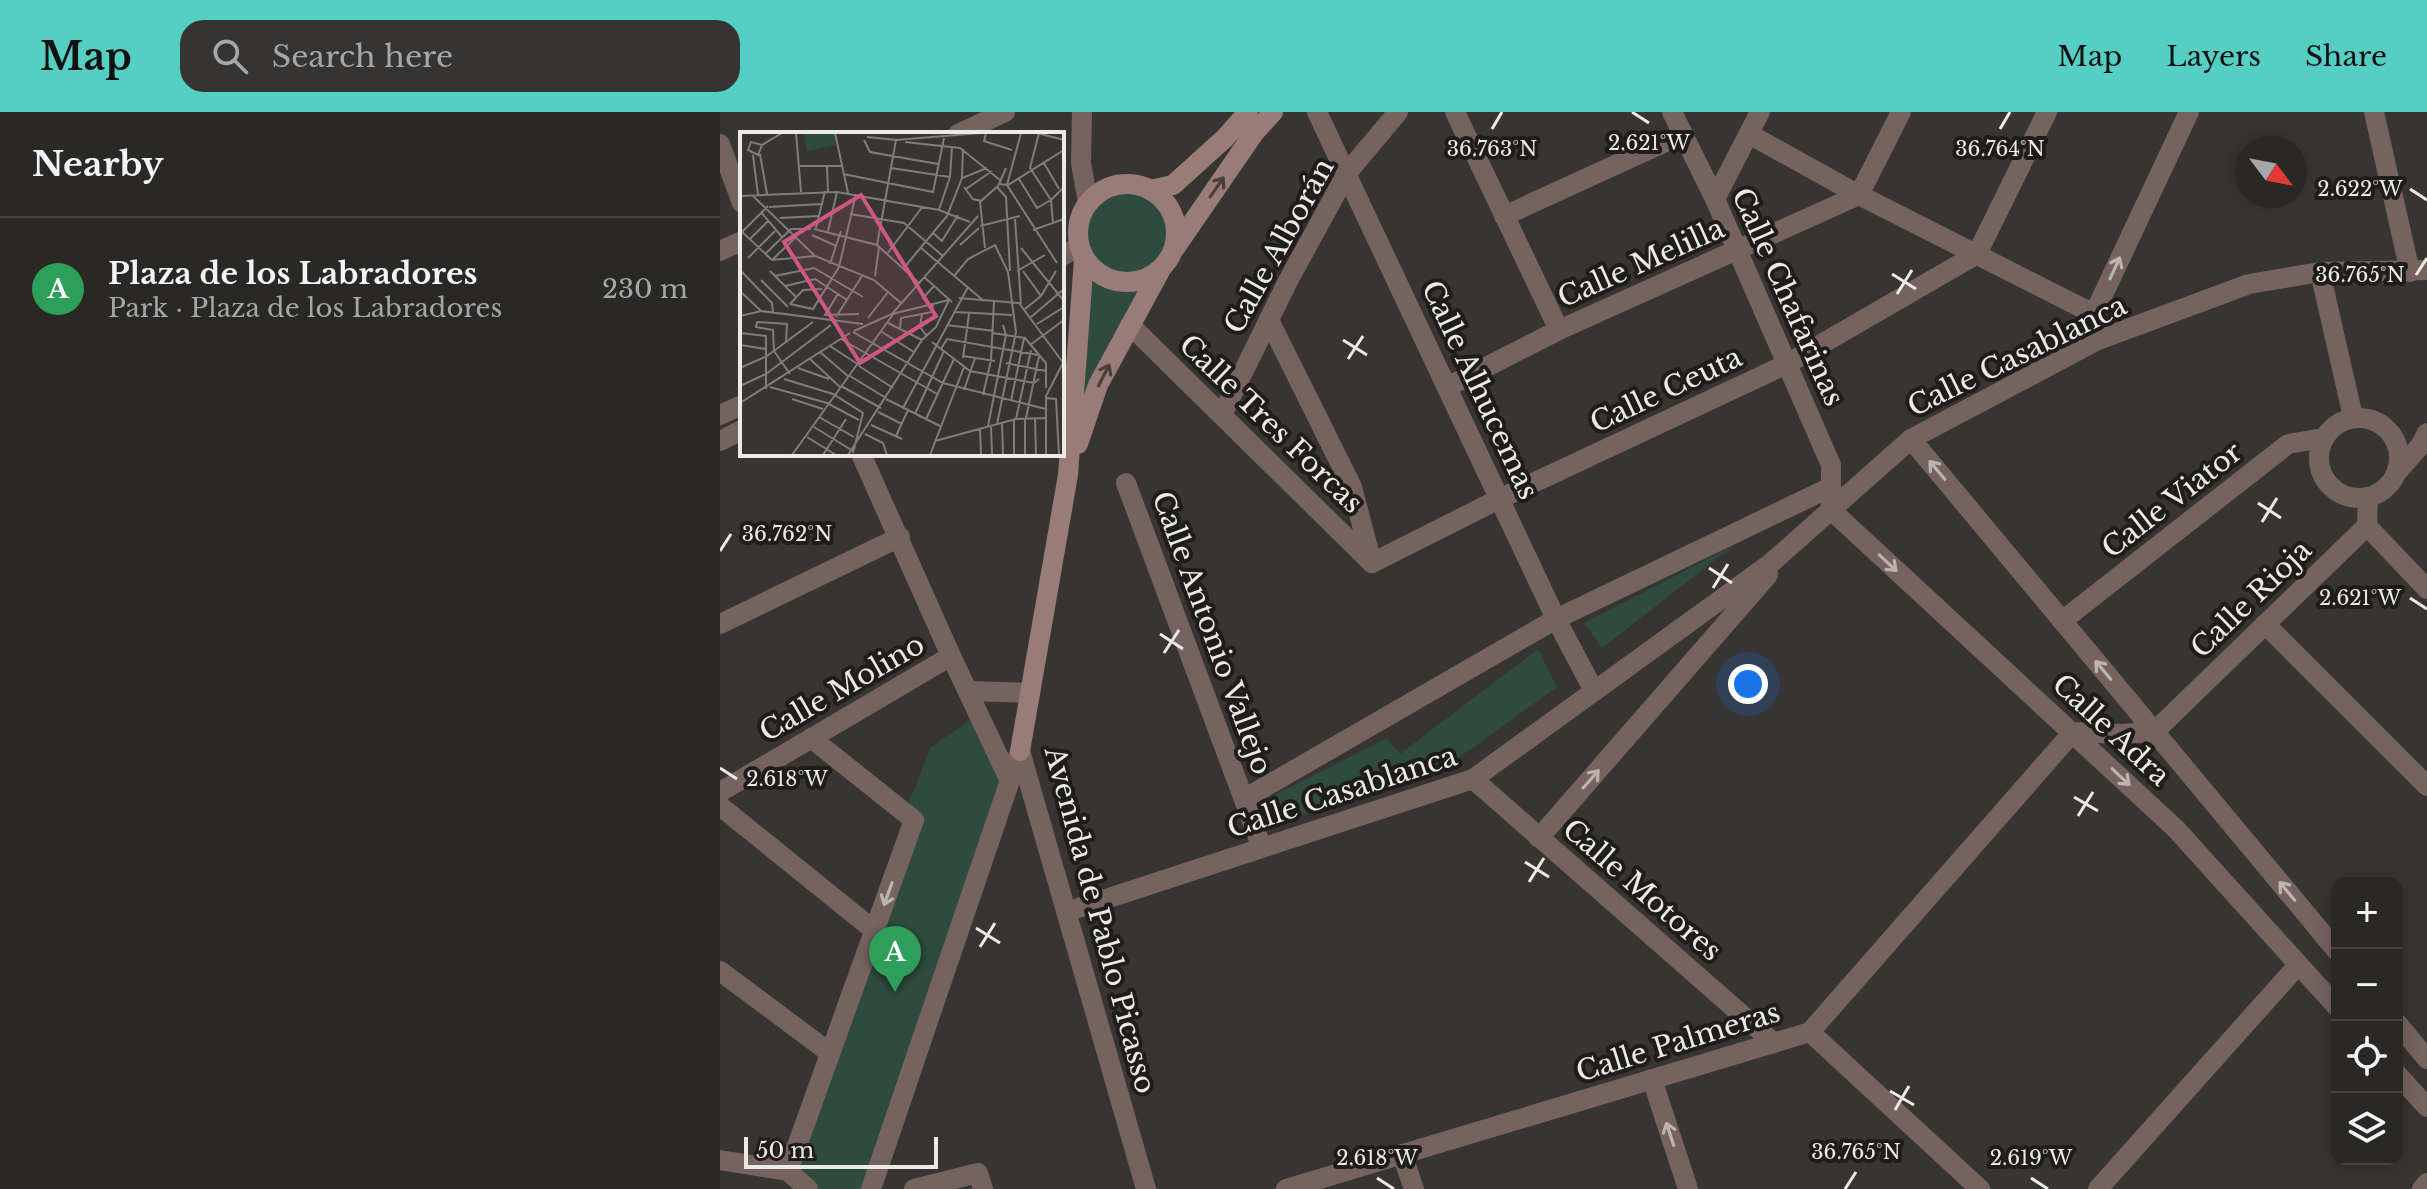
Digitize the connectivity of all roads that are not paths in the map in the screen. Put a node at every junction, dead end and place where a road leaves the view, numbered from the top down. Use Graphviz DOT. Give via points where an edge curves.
graph roads {
  1 [pos="1005,112"];
  2 [pos="1082,112"];
  3 [pos="1248,112"];
  4 [pos="1273,112"];
  5 [pos="1317,112"];
  6 [pos="1398,112"];
  7 [pos="1455,112"];
  8 [pos="1672,112"];
  9 [pos="1760,112"];
  10 [pos="1901,112"];
  11 [pos="2047,112"];
  12 [pos="2189,112"];
  13 [pos="2374,112"];
  14 [pos="962,132"];
  15 [pos="1683,134"];
  16 [pos="1749,134"];
  17 [pos="720,144"];
  18 [pos="1347,173"];
  19 [pos="1150,190"];
  20 [pos="1859,195"];
  21 [pos="740,198"];
  22 [pos="1715,199"];
  23 [pos="1088,203"];
  24 [pos="1504,216"];
  25 [pos="740,242"];
  26 [pos="1737,250"];
  27 [pos="720,251"];
  28 [pos="1075,254"];
  29 [pos="1977,254"];
  30 [pos="1168,259"];
  31 [pos="2418,271"];
  32 [pos="2320,272"];
  33 [pos="2094,314"];
  34 [pos="1269,320"];
  35 [pos="1130,325"];
  36 [pos="1559,330"];
  37 [pos="2098,340"];
  38 [pos="1787,364"];
  39 [pos="1447,387"];
  40 [pos="740,406"];
  41 [pos="720,415"];
  42 [pos="1222,415"];
  43 [pos="2353,417"];
  44 [pos="740,431"];
  45 [pos="2323,438"];
  46 [pos="1911,439"];
  47 [pos="720,441"];
  48 [pos="2425,443"];
  49 [pos="862,456"];
  50 [pos="2397,472"];
  51 [pos="1068,475"];
  52 [pos="1126,483"];
  53 [pos="1831,487"];
  54 [pos="2368,497"];
  55 [pos="1499,499"];
  56 [pos="1831,510"];
  57 [pos="2367,526"];
  58 [pos="1803,534"];
  59 [pos="900,537"];
  60 [pos="1372,563"];
  61 [pos="2427,589"];
  62 [pos="1556,619"];
  63 [pos="2062,621"];
  64 [pos="720,624"];
  65 [pos="2265,624"];
  66 [pos="951,656"];
  67 [pos="968,691"];
  68 [pos="1594,691"];
  69 [pos="1030,693"];
  70 [pos="2073,732"];
  71 [pos="2154,732"];
  72 [pos="811,738"];
  73 [pos="1020,751"];
  74 [pos="1473,779"];
  75 [pos="1010,781"];
  76 [pos="2427,786"];
  77 [pos="720,792"];
  78 [pos="1244,799"];
  79 [pos="720,806"];
  80 [pos="1539,838"];
  81 [pos="1262,848"];
  82 [pos="1066,912"];
  83 [pos="875,931"];
  84 [pos="2335,949"];
  85 [pos="2298,965"];
  86 [pos="720,971"];
  87 [pos="2331,1001"];
  88 [pos="2403,1030"];
  89 [pos="1810,1032"];
  90 [pos="1774,1043"];
  91 [pos="830,1053"];
  92 [pos="2427,1059"];
  93 [pos="1652,1079"];
  94 [pos="2403,1081"];
  95 [pos="2427,1107"];
  96 [pos="1402,1154"];
  97 [pos="720,1160"];
  98 [pos="788,1171"];
  99 [pos="2427,1183"];
  100 [pos="808,1189"];
  101 [pos="871,1189"];
  102 [pos="914,1189"];
  103 [pos="983,1189"];
  104 [pos="1146,1189"];
  105 [pos="1286,1189"];
  106 [pos="1414,1189"];
  107 [pos="1688,1189"];
  108 [pos="1980,1189"];
  109 [pos="2098,1189"];
  110 [pos="2422,1189"];
  1 -- 14 [label="street"];
  2 -- 23 [label="street" via="1081,163"];
  3 -- 19 [label="street" via="1173,185"];
  30 -- 4 [label="street, Avenida de Pablo Picasso, one-way"];
  5 -- 18 [label="street, Calle Alhucemas"];
  6 -- 18 [label="street, Calle Alborán"];
  7 -- 24 [label="street"];
  8 -- 15 [label="street, Calle Chafarinas"];
  9 -- 16 [label="street"];
  10 -- 20 [label="street"];
  11 -- 29 [label="street"];
  33 -- 12 [label="street, one-way"];
  13 -- 31 [label="street"];
  15 -- 22 [label="street, Calle Chafarinas"];
  15 -- 24 [label="street"];
  16 -- 20 [label="street"];
  16 -- 22 [label="street"];
  17 -- 21 [label="street"];
  18 -- 34 [label="street, Calle Alborán"];
  18 -- 39 [label="street, Calle Alhucemas"];
  19 -- 23 [label="street" via="1123,184 1097,193"];
  19 -- 30 [label="street" via="1175,223"];
  20 -- 26 [label="street, Calle Melilla"];
  20 -- 29 [label="street"];
  22 -- 26 [label="street, Calle Chafarinas"];
  23 -- 28 [label="street" via="1080,217"];
  24 -- 36 [label="street"];
  25 -- 27 [label="street"];
  26 -- 36 [label="street, Calle Melilla"];
  26 -- 38 [label="street, Calle Chafarinas"];
  28 -- 30 [label="street" via="1115,281 1141,280"];
  28 -- 51 [label="street, Avenida de Pablo Picasso"];
  29 -- 33 [label="street"];
  29 -- 38 [label="street, Calle Ceuta"];
  30 -- 35 [label="street, Avenida de Pablo Picasso"];
  31 -- 32 [label="street, Calle Casablanca"];
  32 -- 37 [label="street, Calle Casablanca" via="2249,284"];
  32 -- 43 [label="street"];
  33 -- 37 [label="street"];
  34 -- 42 [label="street, Calle Alborán"];
  34 -- 60 [label="street" via="1352,487"];
  35 -- 42 [label="street, Calle Tres Forcas"];
  51 -- 35 [label="street, Avenida de Pablo Picasso, one-way" via="1098,385"];
  36 -- 39 [label="street, Calle Melilla"];
  37 -- 46 [label="street, Calle Casablanca"];
  38 -- 53 [label="street, Calle Chafarinas" via="1831,465"];
  38 -- 55 [label="street, Calle Ceuta"];
  39 -- 55 [label="street, Calle Alhucemas"];
  40 -- 41 [label="street"];
  42 -- 60 [label="street, Calle Tres Forcas"];
  43 -- 45 [label="street"];
  43 -- 50 [label="street" via="2378,422 2390,431 2399,450"];
  44 -- 47 [label="street"];
  45 -- 54 [label="street" via="2318,459 2328,485 2351,498"];
  45 -- 63 [label="street, Calle Viator" via="2288,444"];
  46 -- 56 [label="street, Calle Casablanca"];
  63 -- 46 [label="street, Calle Adra, one-way"];
  48 -- 50 [label="street"];
  49 -- 59 [label="street"];
  50 -- 54 [label="street" via="2381,492"];
  51 -- 69 [label="street, Avenida de Pablo Picasso"];
  52 -- 78 [label="street, Calle Antonio Vallejo"];
  53 -- 56 [label="street, Calle Chafarinas"];
  53 -- 62 [label="street"];
  54 -- 57 [label="street"];
  55 -- 60 [label="street, Calle Ceuta"];
  55 -- 62 [label="street, Calle Alhucemas"];
  56 -- 58 [label="street, Calle Casablanca"];
  56 -- 70 [label="street, Calle Adra, one-way"];
  57 -- 61 [label="street"];
  57 -- 65 [label="street, Calle Rioja"];
  58 -- 68 [label="street, Calle Casablanca"];
  80 -- 58 [label="street, Calle Casablanca, one-way"];
  59 -- 64 [label="street"];
  59 -- 66 [label="street"];
  62 -- 68 [label="street, Calle Alhucemas"];
  62 -- 78 [label="street"];
  71 -- 63 [label="street, Calle Adra, one-way"];
  65 -- 71 [label="street, Calle Rioja"];
  65 -- 76 [label="street"];
  66 -- 67 [label="street"];
  66 -- 72 [label="street, Calle Molino"];
  67 -- 69 [label="street"];
  67 -- 75 [label="street"];
  68 -- 74 [label="street, Calle Casablanca"];
  69 -- 73 [label="street, Avenida de Pablo Picasso"];
  70 -- 71 [label="street"];
  70 -- 85 [label="street, Calle Adra, one-way" via="2176,829"];
  70 -- 89 [label="street, Calle Palmeras"];
  84 -- 71 [label="street, Calle Adra, one-way"];
  72 -- 77 [label="street, Calle Molino"];
  72 -- 83 [label="street, one-way" via="914,820"];
  73 -- 75 [label="street"];
  73 -- 82 [label="street, Avenida de Pablo Picasso"];
  74 -- 80 [label="street, Calle Motores"];
  74 -- 81 [label="street, Calle Casablanca"];
  75 -- 101 [label="street"];
  78 -- 81 [label="street, Calle Antonio Vallejo"];
  79 -- 83 [label="street"];
  80 -- 90 [label="street, Calle Motores"];
  81 -- 82 [label="street, Calle Casablanca"];
  82 -- 104 [label="street, Avenida de Pablo Picasso"];
  83 -- 91 [label="street"];
  85 -- 87 [label="street, Calle Adra"];
  85 -- 109 [label="street"];
  86 -- 91 [label="street"];
  88 -- 92 [label="street"];
  89 -- 90 [label="street, Calle Palmeras"];
  89 -- 108 [label="street"];
  90 -- 93 [label="street, Calle Palmeras"];
  91 -- 98 [label="street"];
  93 -- 96 [label="street, Calle Palmeras"];
  107 -- 93 [label="street, one-way"];
  94 -- 95 [label="street"];
  96 -- 105 [label="street, Calle Palmeras"];
  96 -- 106 [label="street"];
  97 -- 98 [label="street"];
  98 -- 100 [label="street"];
  99 -- 110 [label="street"];
  102 -- 103 [label="street" via="978,1173"];
}
